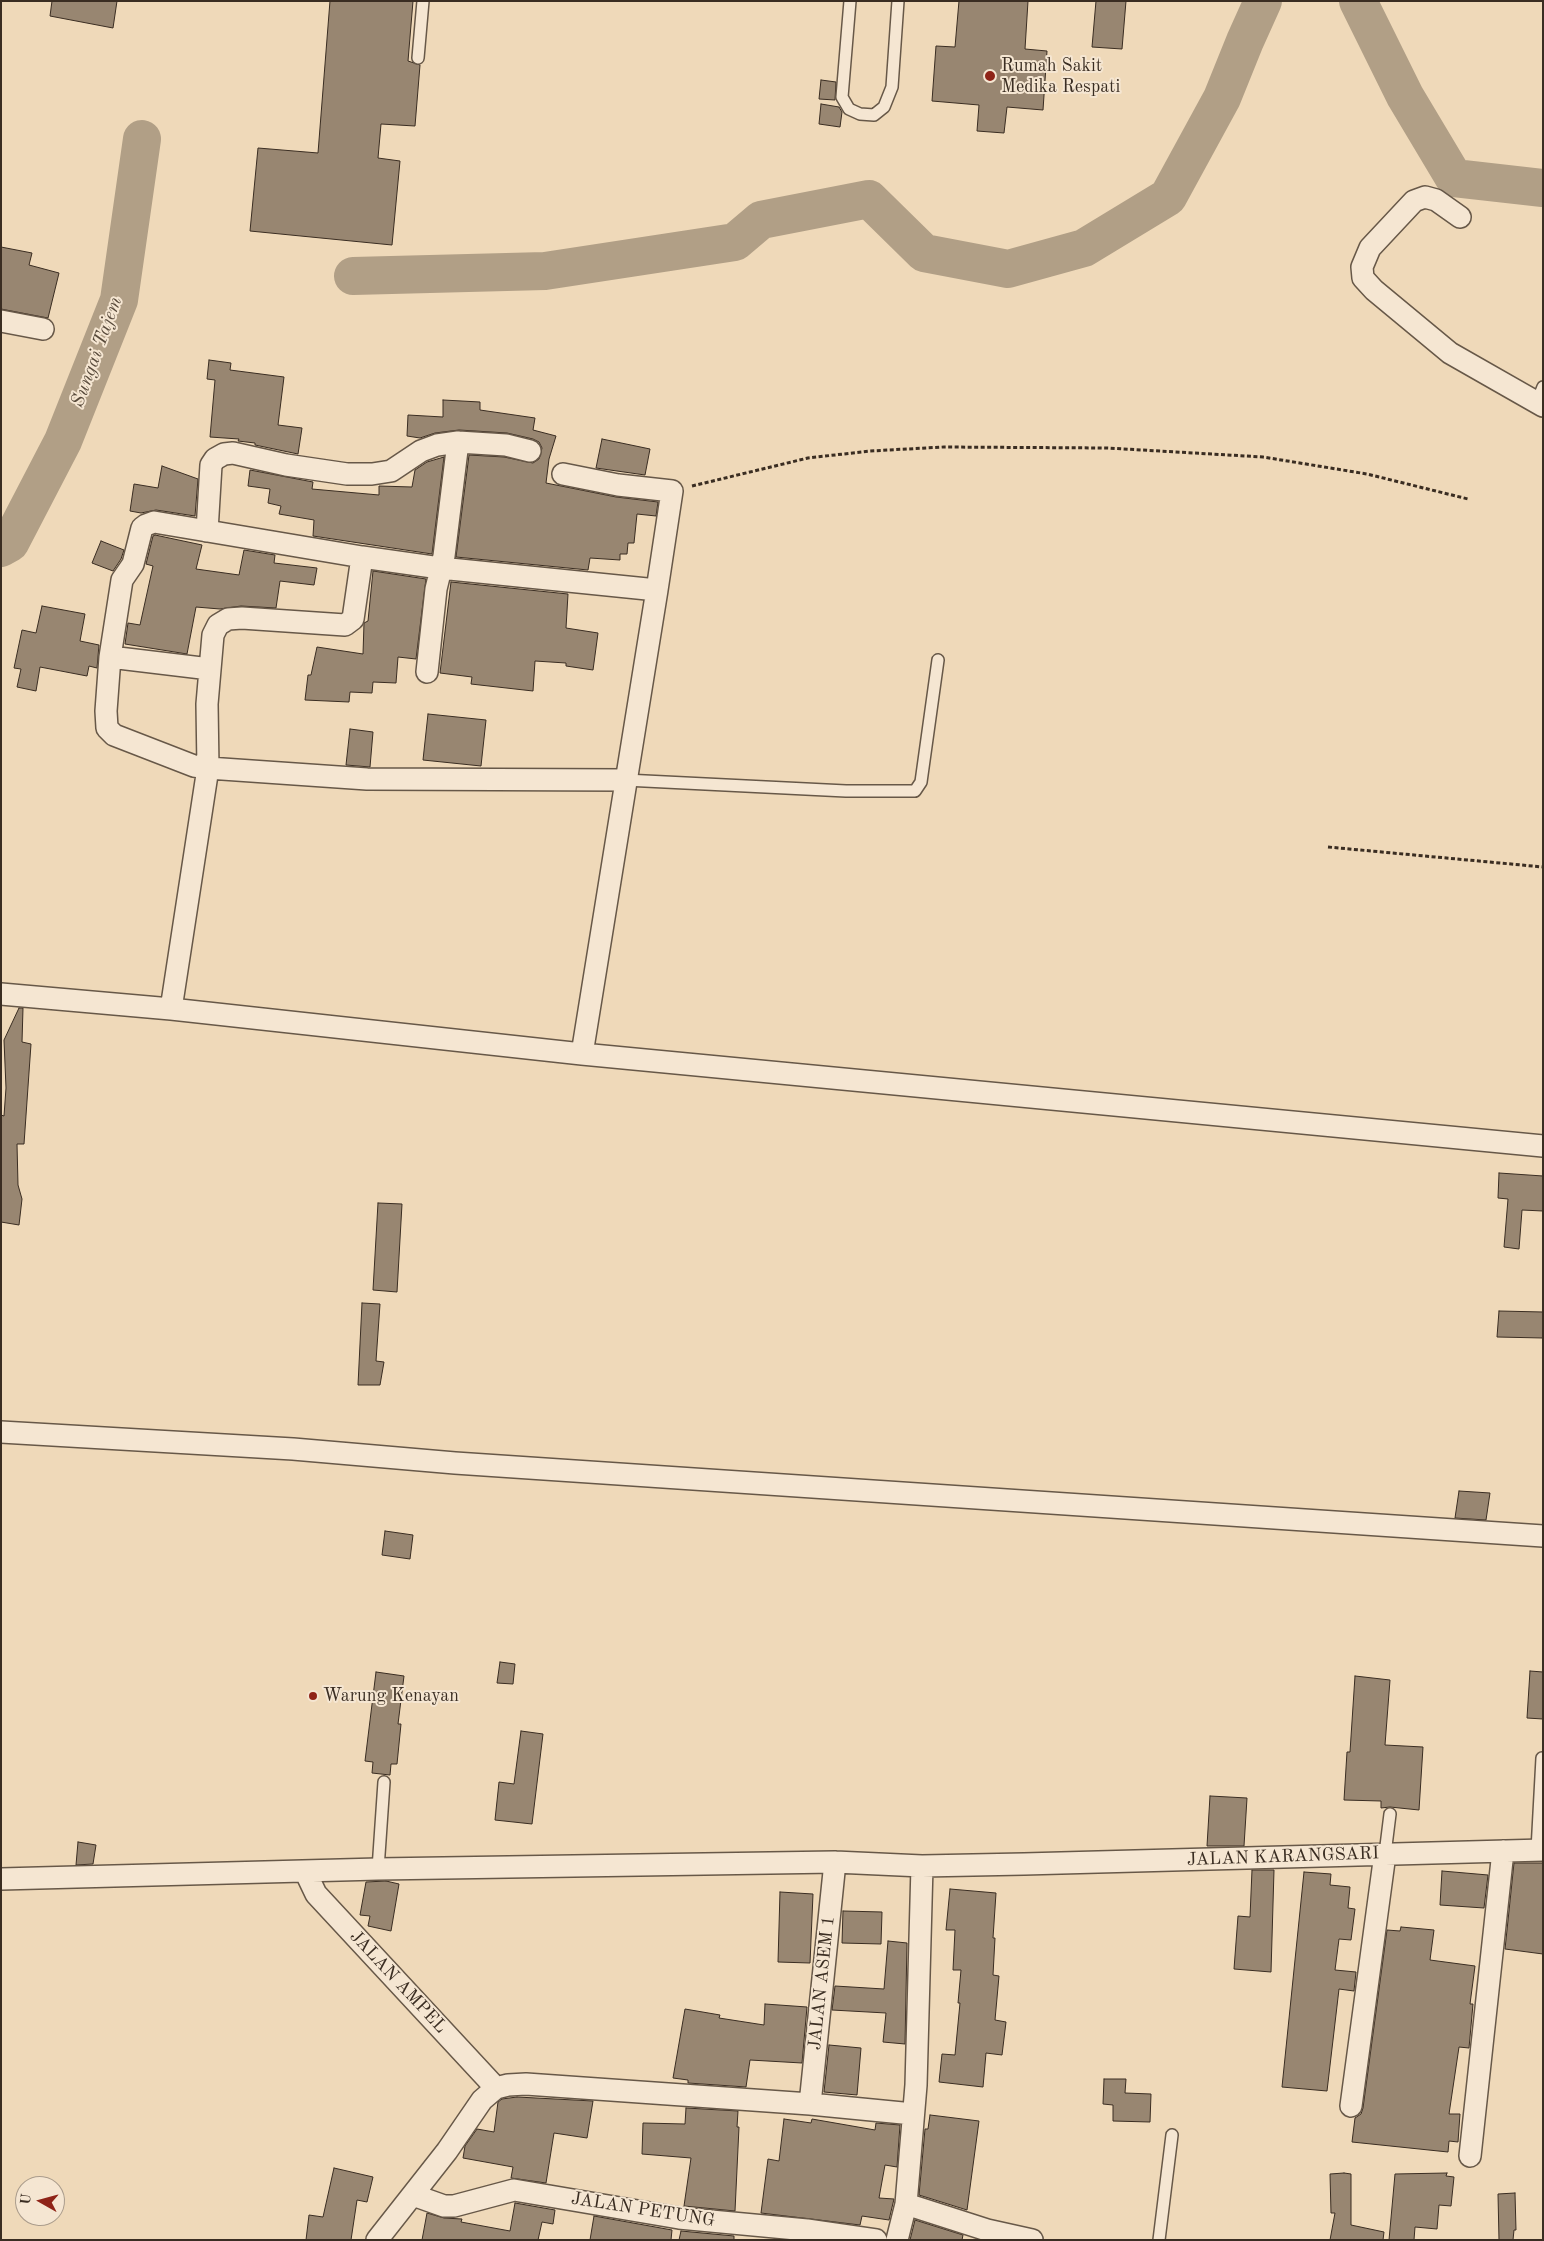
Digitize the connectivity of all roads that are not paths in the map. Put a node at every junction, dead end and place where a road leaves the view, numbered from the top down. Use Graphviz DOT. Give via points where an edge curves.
graph roads {
  1 [pos="423,1"];
  2 [pos="850,1"];
  3 [pos="898,1"];
  4 [pos="418,58"];
  5 [pos="1460,217"];
  6 [pos="1,322"];
  7 [pos="43,329"];
  8 [pos="1541,398"];
  9 [pos="458,442"];
  10 [pos="530,451"];
  11 [pos="563,474"];
  12 [pos="207,531"];
  13 [pos="362,557"];
  14 [pos="440,568"];
  15 [pos="657,590"];
  16 [pos="110,657"];
  17 [pos="938,660"];
  18 [pos="210,669"];
  19 [pos="427,672"];
  20 [pos="208,768"];
  21 [pos="625,780"];
  22 [pos="1,994"];
  23 [pos="172,1009"];
  24 [pos="582,1054"];
  25 [pos="1543,1146"];
  26 [pos="1,1432"];
  27 [pos="1543,1536"];
  28 [pos="1542,1758"];
  29 [pos="384,1782"];
  30 [pos="1390,1814"];
  31 [pos="1540,1850"];
  32 [pos="1503,1851"];
  33 [pos="1385,1854"];
  34 [pos="834,1862"];
  35 [pos="922,1866"];
  36 [pos="378,1869"];
  37 [pos="305,1871"];
  38 [pos="1,1879"];
  39 [pos="496,2088"];
  40 [pos="810,2104"];
  41 [pos="1351,2106"];
  42 [pos="913,2114"];
  43 [pos="1172,2135"];
  44 [pos="1470,2156"];
  45 [pos="413,2195"];
  46 [pos="906,2204"];
  47 [pos="806,2235"];
  48 [pos="377,2240"];
  49 [pos="876,2240"];
  50 [pos="897,2240"];
  51 [pos="1032,2240"];
  52 [pos="1159,2240"];
  1 -- 4 [label="lane"];
  2 -- 3 [label="lane" via="842,97 850,109 874,115 884,107 892,86"];
  5 -- 8 [label="street" via="1436,200 1425,197 1414,201 1370,248 1362,267 1364,278 1450,353"];
  6 -- 7 [label="street"];
  9 -- 10 [label="street" via="506,445"];
  9 -- 12 [label="street" via="437,445 391,470 372,474 295,467 232,453 219,456 210,469"];
  9 -- 14 [label="street"];
  11 -- 15 [label="street" via="672,491"];
  12 -- 13 [label="street"];
  12 -- 16 [label="street" via="154,522 142,528 132,564 122,580"];
  13 -- 14 [label="street"];
  13 -- 18 [label="street" via="351,622 342,626 228,619 218,625 213,635"];
  14 -- 15 [label="street"];
  14 -- 19 [label="street"];
  15 -- 21 [label="street"];
  16 -- 18 [label="street"];
  16 -- 20 [label="street" via="107,728 114,735 194,766"];
  17 -- 21 [label="lane" via="921,782 915,791 846,791"];
  18 -- 20 [label="street" via="206,704"];
  20 -- 21 [label="street" via="367,779"];
  20 -- 23 [label="street"];
  21 -- 24 [label="street"];
  22 -- 23 [label="street"];
  23 -- 24 [label="street"];
  24 -- 25 [label="street"];
  26 -- 27 [label="street" via="293,1449 484,1465"];
  28 -- 31 [label="lane"];
  29 -- 36 [label="lane"];
  30 -- 33 [label="lane"];
  31 -- 32 [label="street, JALAN KARANGSARI"];
  32 -- 33 [label="street, JALAN KARANGSARI"];
  32 -- 44 [label="street"];
  33 -- 35 [label="street, JALAN KARANGSARI"];
  33 -- 41 [label="street"];
  34 -- 35 [label="street, JALAN KARANGSARI"];
  34 -- 36 [label="street, JALAN KARANGSARI"];
  34 -- 40 [label="street, JALAN ASEM 1"];
  35 -- 42 [label="street"];
  36 -- 37 [label="street, JALAN KARANGSARI"];
  37 -- 38 [label="street, JALAN KARANGSARI"];
  37 -- 39 [label="street, JALAN AMPEL" via="316,1894"];
  39 -- 40 [label="street" via="526,2084"];
  39 -- 45 [label="street" via="482,2100"];
  40 -- 42 [label="street"];
  42 -- 46 [label="street"];
  43 -- 52 [label="lane"];
  45 -- 47 [label="street, JALAN PETUNG" via="444,2206 454,2206 514,2190 679,2218"];
  45 -- 48 [label="street"];
  46 -- 50 [label="street"];
  46 -- 51 [label="street" via="987,2230"];
  47 -- 49 [label="street, JALAN PETUNG"];
}
